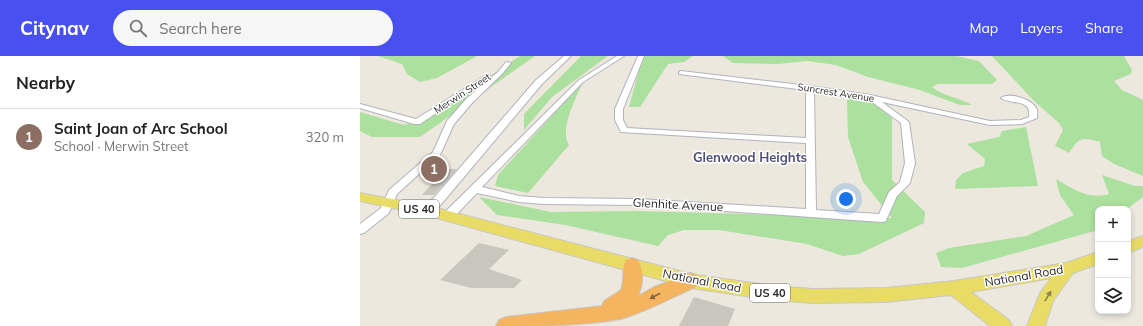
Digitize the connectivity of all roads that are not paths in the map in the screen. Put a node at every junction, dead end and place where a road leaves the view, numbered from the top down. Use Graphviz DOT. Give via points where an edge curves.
graph roads {
  1 [pos="515,56"];
  2 [pos="568,56"];
  3 [pos="621,56"];
  4 [pos="641,56"];
  5 [pos="508,64"];
  6 [pos="680,73"];
  7 [pos="810,88"];
  8 [pos="870,97"];
  9 [pos="1006,98"];
  10 [pos="360,106"];
  11 [pos="810,141"];
  12 [pos="475,189"];
  13 [pos="360,197"];
  14 [pos="389,203"];
  15 [pos="429,211"];
  16 [pos="811,213"];
  17 [pos="448,216"];
  18 [pos="360,230"];
  19 [pos="1143,241"];
  20 [pos="1131,246"];
  21 [pos="1095,259"];
  22 [pos="632,265"];
  23 [pos="1067,269"];
  24 [pos="691,281"];
  25 [pos="954,288"];
  26 [pos="592,316"];
  27 [pos="506,326"];
  28 [pos="1003,326"];
  29 [pos="1036,326"];
  1 -- 5 [label="street, Merwin Street"];
  2 -- 15 [label="street" via="539,82"];
  3 -- 12 [label="street" via="581,82"];
  4 -- 11 [label="street" via="619,109 619,120 624,130"];
  5 -- 10 [label="street, Merwin Street" via="417,122"];
  5 -- 14 [label="street, Merwin Street" via="470,100 450,124 436,153 392,192"];
  6 -- 7 [label="street, Suncrest Avenue"];
  7 -- 8 [label="street, Suncrest Avenue"];
  7 -- 11 [label="street"];
  8 -- 9 [label="street, Suncrest Avenue" via="990,123 1022,122 1033,118 1035,113 1027,102"];
  8 -- 16 [label="street, Glenhite Avenue" via="905,122 910,163 905,183 893,194 882,218"];
  11 -- 16 [label="street"];
  12 -- 16 [label="street, Glenhite Avenue" via="519,199 544,201 639,202"];
  12 -- 17 [label="street"];
  13 -- 14 [label="main road, National Road / US 40"];
  14 -- 15 [label="main road, National Road / US 40"];
  14 -- 18 [label="street, Merwin Street" via="385,210"];
  15 -- 17 [label="main road, National Road / US 40"];
  17 -- 22 [label="main road, National Road / US 40"];
  19 -- 20 [label="main road"];
  21 -- 23 [label="main road, National Road / US 40"];
  22 -- 24 [label="main road, National Road / US 40"];
  22 -- 26 [label="highway" via="633,282 629,296 617,305"];
  23 -- 25 [label="main road, National Road / US 40"];
  29 -- 23 [label="main road, one-way" via="1046,298"];
  24 -- 25 [label="main road, National Road / US 40" via="772,293 813,296 886,295"];
  24 -- 26 [label="highway, one-way" via="641,304"];
  25 -- 28 [label="main road"];
  26 -- 27 [label="highway"];
}
